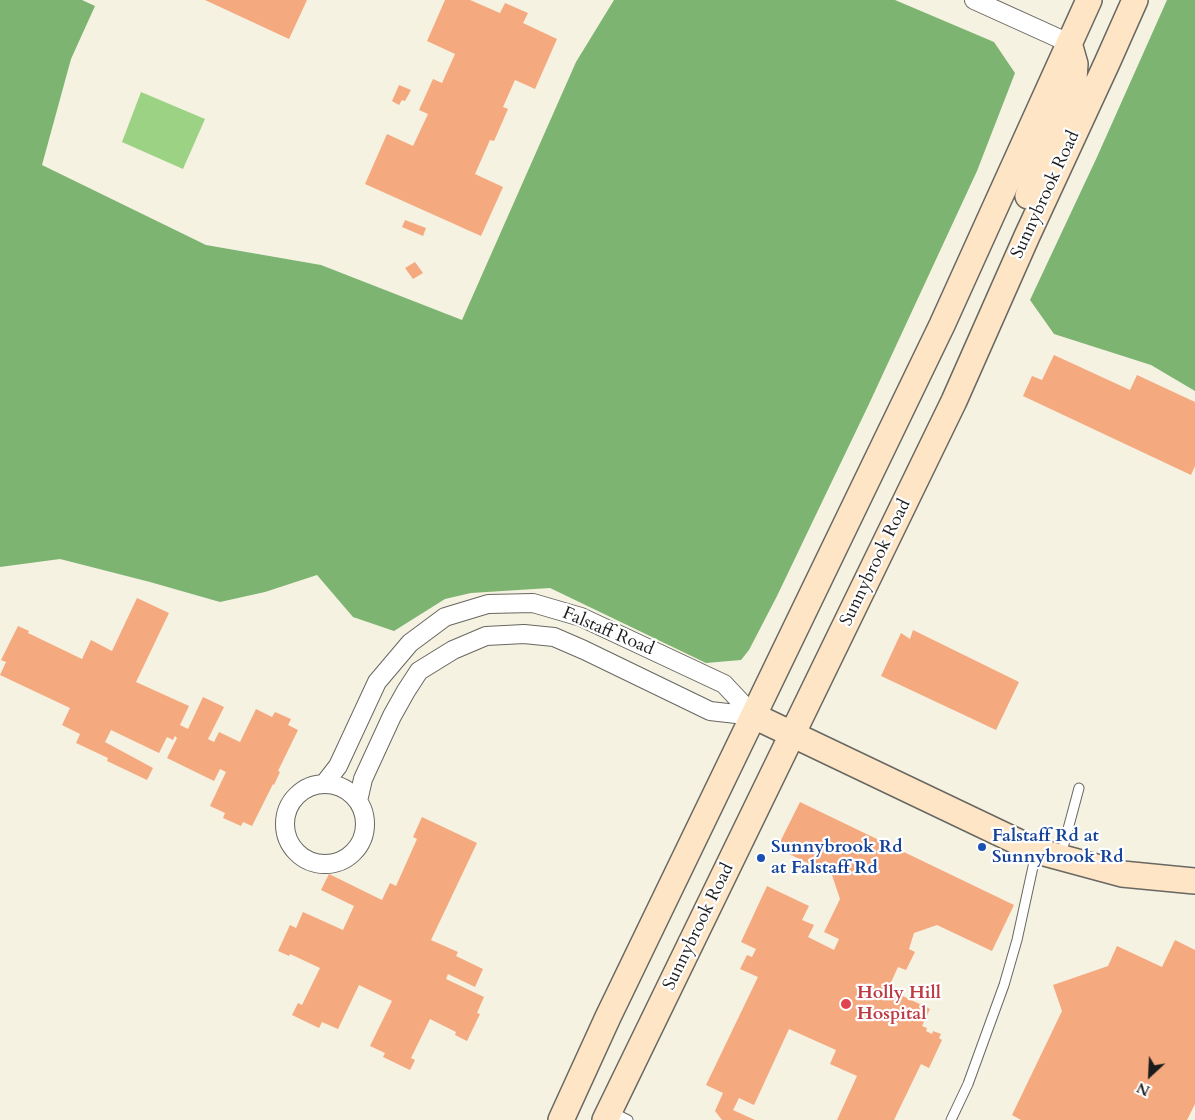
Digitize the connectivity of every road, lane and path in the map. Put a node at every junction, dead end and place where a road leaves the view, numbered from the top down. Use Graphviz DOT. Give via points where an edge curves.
graph roads {
  1 [pos="974,0"];
  2 [pos="1089,0"];
  3 [pos="1135,0"];
  4 [pos="1069,43"];
  5 [pos="1027,236"];
  6 [pos="754,716"];
  7 [pos="792,735"];
  8 [pos="324,784"];
  9 [pos="1080,788"];
  10 [pos="358,801"];
  11 [pos="1036,851"];
  12 [pos="1061,858"];
  13 [pos="1195,881"];
  14 [pos="614,1117"];
  15 [pos="561,1120"];
  16 [pos="951,1120"];
  1 -- 4 [label="street"];
  2 -- 4 [label="main road"];
  3 -- 5 [label="main road, Sunnybrook Road"];
  4 -- 5 [label="main road" via="1075,64 1074,80 1028,196"];
  4 -- 6 [label="main road" via="942,325"];
  5 -- 7 [label="main road, Sunnybrook Road" via="954,401"];
  6 -- 7 [label="main road, Falstaff Road"];
  6 -- 8 [label="street, Falstaff Road" via="724,684 581,617 533,603 488,604 445,616 410,643 377,682 338,766"];
  6 -- 10 [label="street, Falstaff Road" via="710,711 554,637 524,634 486,636 453,650 420,671 392,716 363,779"];
  6 -- 15 [label="main road"];
  7 -- 11 [label="main road, Falstaff Road"];
  7 -- 14 [label="main road, Sunnybrook Road"];
  8 -- 10 [label="street" via="349,791"];
  8 -- 10 [label="street" via="302,792 288,810 286,832 296,851 304,858 330,864 344,860 354,851 362,840 365,827 364,813"];
  9 -- 12 [label="lane"];
  11 -- 12 [label="main road, Falstaff Road"];
  11 -- 16 [label="lane" via="1004,986 968,1084"];
  12 -- 13 [label="main road, Falstaff Road" via="1122,874"];
}
